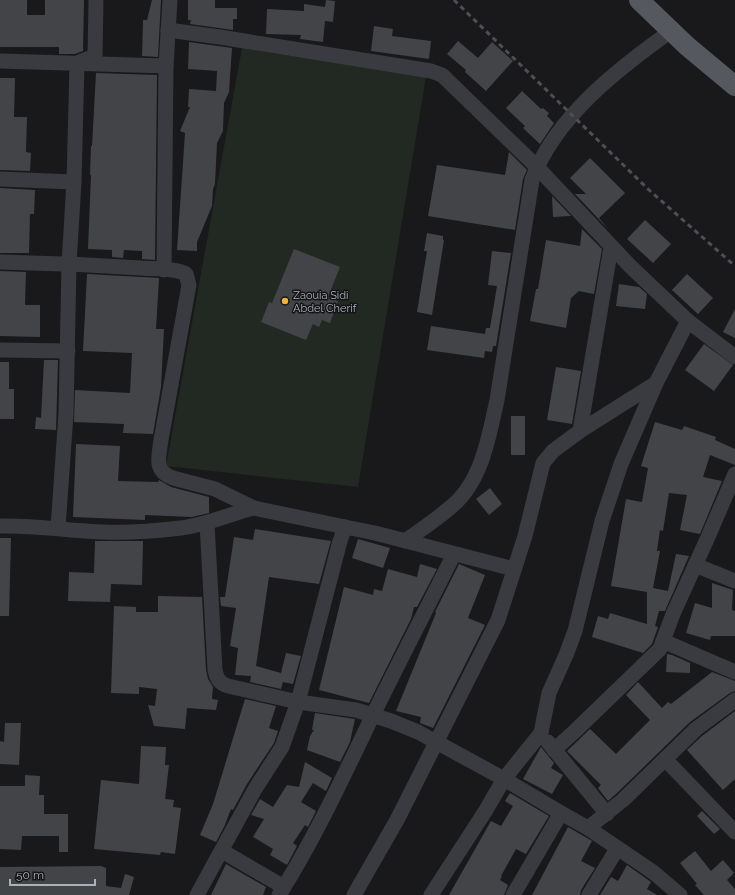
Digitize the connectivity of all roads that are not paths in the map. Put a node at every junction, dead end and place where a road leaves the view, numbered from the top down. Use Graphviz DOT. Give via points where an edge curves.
graph roads {
  1 [pos="96,0"];
  2 [pos="170,0"];
  3 [pos="639,0"];
  4 [pos="168,30"];
  5 [pos="671,31"];
  6 [pos="0,61"];
  7 [pos="77,63"];
  8 [pos="166,66"];
  9 [pos="735,86"];
  10 [pos="537,167"];
  11 [pos="0,179"];
  12 [pos="74,182"];
  13 [pos="611,247"];
  14 [pos="0,262"];
  15 [pos="69,264"];
  16 [pos="164,270"];
  17 [pos="688,321"];
  18 [pos="0,350"];
  19 [pos="68,351"];
  20 [pos="735,357"];
  21 [pos="656,383"];
  22 [pos="580,431"];
  23 [pos="735,474"];
  24 [pos="254,508"];
  25 [pos="207,523"];
  26 [pos="0,526"];
  27 [pos="345,527"];
  28 [pos="58,528"];
  29 [pos="405,541"];
  30 [pos="454,554"];
  31 [pos="695,565"];
  32 [pos="514,569"];
  33 [pos="735,581"];
  34 [pos="663,641"];
  35 [pos="735,672"];
  36 [pos="735,700"];
  37 [pos="298,702"];
  38 [pos="373,715"];
  39 [pos="541,733"];
  40 [pos="437,743"];
  41 [pos="554,750"];
  42 [pos="665,759"];
  43 [pos="504,779"];
  44 [pos="561,814"];
  45 [pos="607,814"];
  46 [pos="588,828"];
  47 [pos="735,832"];
  48 [pos="617,849"];
  49 [pos="222,851"];
  50 [pos="282,891"];
  51 [pos="197,895"];
  52 [pos="354,895"];
  53 [pos="431,895"];
  54 [pos="513,895"];
  55 [pos="589,895"];
  56 [pos="679,895"];
  1 -- 7 [label="street" via="95,56"];
  2 -- 4 [label="street"];
  3 -- 5 [label="main road"];
  4 -- 8 [label="street"];
  4 -- 10 [label="street" via="438,73"];
  5 -- 9 [label="main road"];
  5 -- 10 [label="street" via="620,68 571,114"];
  6 -- 7 [label="street"];
  7 -- 8 [label="street"];
  7 -- 12 [label="street"];
  8 -- 16 [label="street"];
  10 -- 13 [label="street"];
  10 -- 29 [label="street" via="532,180 498,394 484,452 462,496"];
  11 -- 12 [label="street"];
  12 -- 15 [label="street"];
  13 -- 17 [label="street"];
  13 -- 22 [label="street"];
  14 -- 15 [label="street"];
  15 -- 16 [label="street"];
  15 -- 19 [label="street"];
  16 -- 24 [label="street" via="184,273 189,285 161,440 159,467 166,476 215,489"];
  17 -- 20 [label="street"];
  17 -- 21 [label="street"];
  18 -- 19 [label="street"];
  19 -- 28 [label="street"];
  21 -- 22 [label="street"];
  21 -- 39 [label="street" via="621,464 602,521 574,631 549,693"];
  22 -- 32 [label="street" via="553,451 543,463"];
  23 -- 31 [label="street"];
  24 -- 25 [label="street"];
  24 -- 27 [label="street"];
  25 -- 28 [label="street" via="179,528 122,532"];
  25 -- 37 [label="street" via="218,679 228,686"];
  26 -- 28 [label="street"];
  27 -- 29 [label="street"];
  27 -- 37 [label="street"];
  29 -- 30 [label="street"];
  30 -- 32 [label="street"];
  30 -- 38 [label="street"];
  31 -- 33 [label="street"];
  31 -- 34 [label="street"];
  32 -- 40 [label="street" via="498,620"];
  34 -- 35 [label="street"];
  34 -- 41 [label="street" via="655,655"];
  36 -- 42 [label="street" via="696,729"];
  37 -- 38 [label="street" via="356,710"];
  37 -- 49 [label="street" via="282,747"];
  38 -- 40 [label="street" via="418,732"];
  38 -- 50 [label="street" via="335,795"];
  39 -- 41 [label="street"];
  39 -- 43 [label="street"];
  40 -- 43 [label="street"];
  40 -- 52 [label="street"];
  41 -- 45 [label="street"];
  42 -- 45 [label="street"];
  42 -- 47 [label="street"];
  43 -- 44 [label="street"];
  43 -- 53 [label="street"];
  44 -- 46 [label="street"];
  44 -- 54 [label="street"];
  45 -- 46 [label="street"];
  46 -- 48 [label="street"];
  48 -- 55 [label="street"];
  48 -- 56 [label="street" via="653,872"];
  49 -- 50 [label="street"];
  49 -- 51 [label="street"];
}
